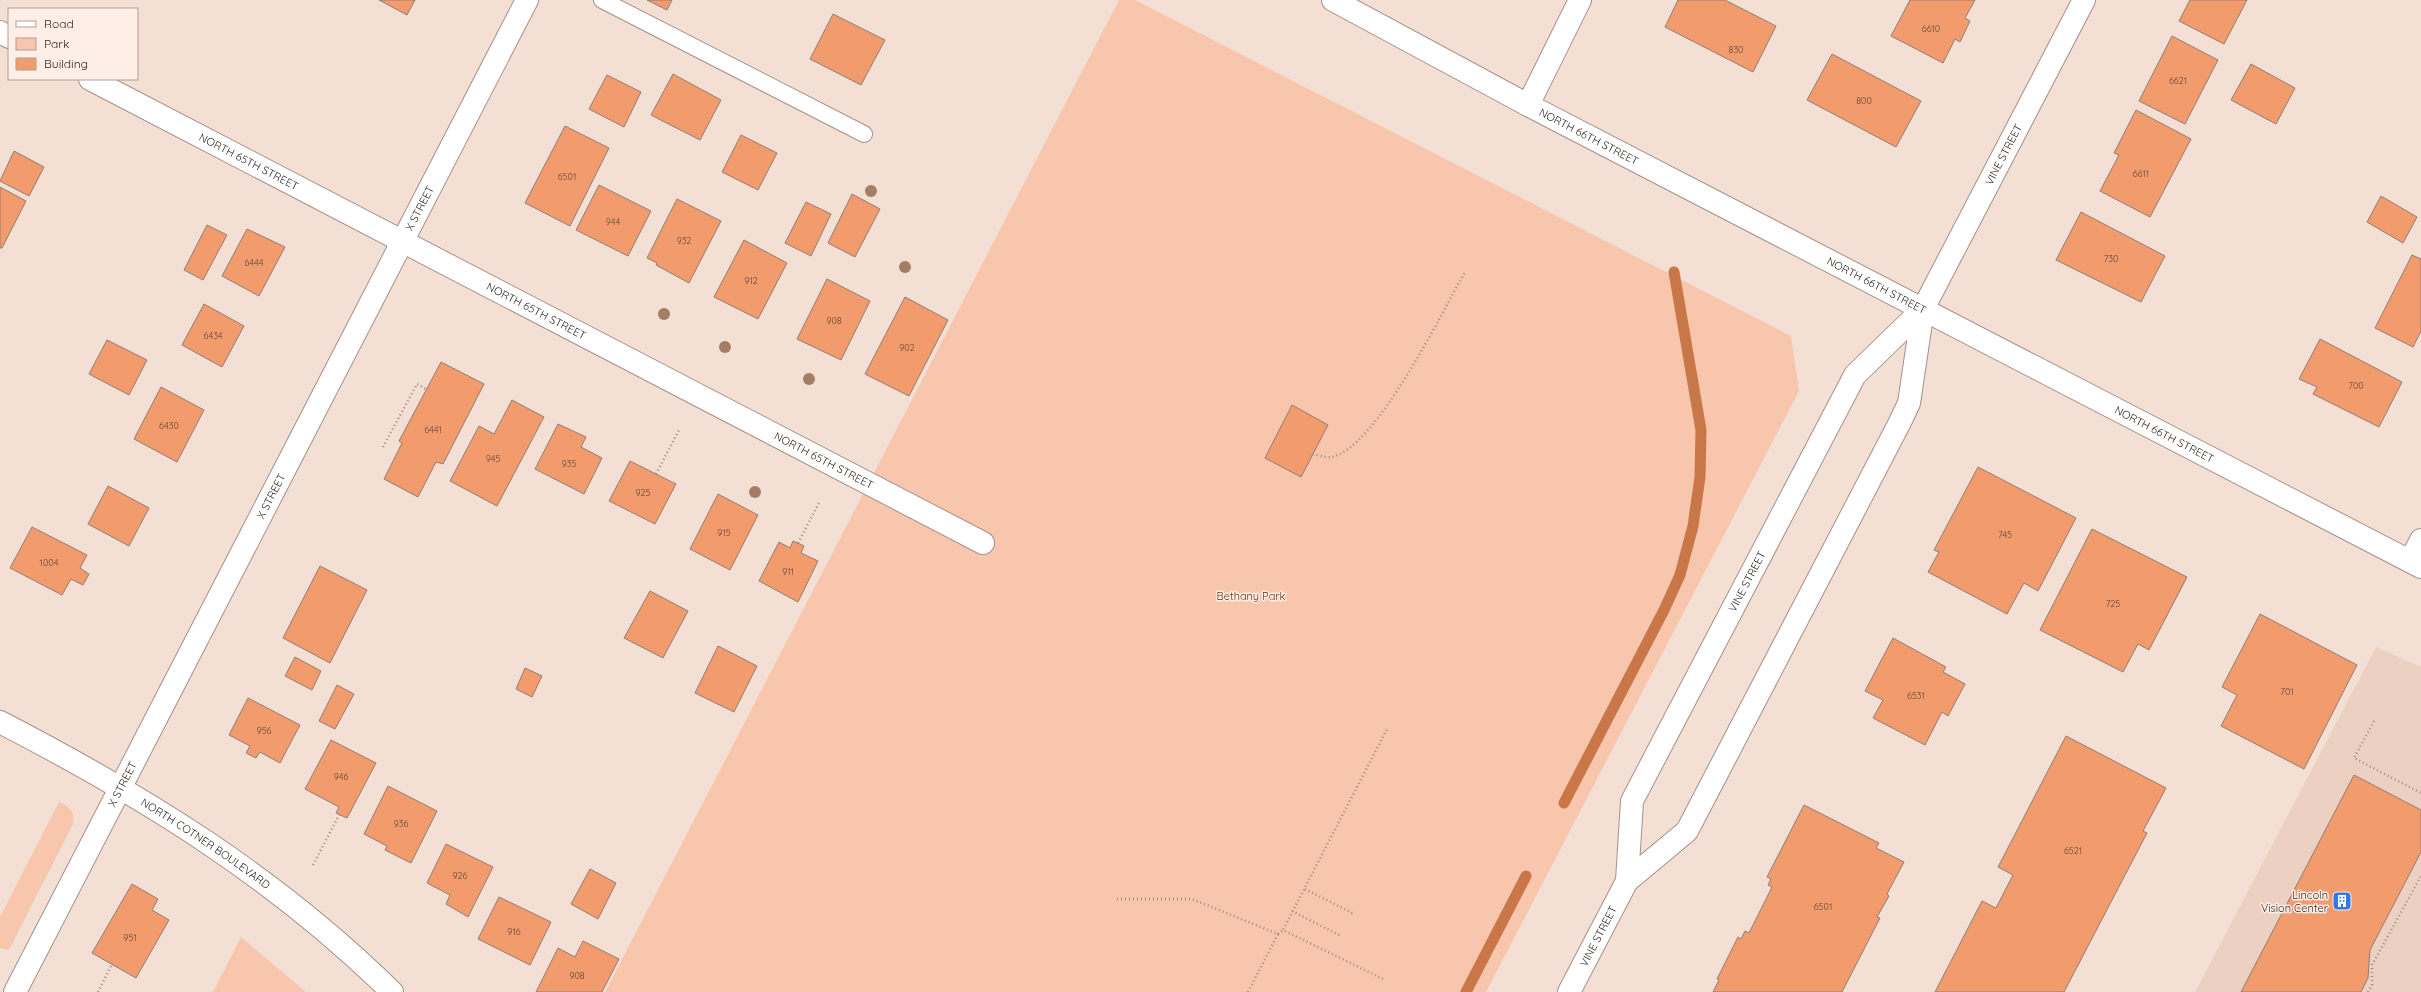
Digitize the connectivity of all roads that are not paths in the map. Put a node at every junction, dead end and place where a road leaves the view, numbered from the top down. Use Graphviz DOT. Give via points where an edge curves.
graph roads {
  1 [pos="527,0"];
  2 [pos="602,0"];
  3 [pos="1333,0"];
  4 [pos="1580,0"];
  5 [pos="2084,0"];
  6 [pos="92,80"];
  7 [pos="1528,105"];
  8 [pos="864,134"];
  9 [pos="402,242"];
  10 [pos="1923,309"];
  11 [pos="2421,540"];
  12 [pos="983,543"];
  13 [pos="2415,564"];
  14 [pos="0,722"];
  15 [pos="120,787"];
  16 [pos="1628,881"];
  17 [pos="14,992"];
  18 [pos="392,992"];
  19 [pos="1569,992"];
  1 -- 9 [label="main road, X STREET"];
  2 -- 8 [label="lane"];
  3 -- 7 [label="main road, NORTH 66TH STREET"];
  4 -- 7 [label="main road"];
  5 -- 10 [label="main road, VINE STREET"];
  6 -- 9 [label="main road, NORTH 65TH STREET"];
  7 -- 10 [label="main road, NORTH 66TH STREET"];
  9 -- 12 [label="main road, NORTH 65TH STREET"];
  9 -- 15 [label="main road, X STREET"];
  10 -- 13 [label="main road, NORTH 66TH STREET"];
  10 -- 16 [label="main road, VINE STREET" via="1909,403 1899,424 1687,831"];
  10 -- 16 [label="main road, VINE STREET" via="1855,375 1632,801"];
  11 -- 13 [label="main road"];
  14 -- 15 [label="main road, NORTH COTNER BOULEVARD"];
  15 -- 17 [label="main road, X STREET"];
  15 -- 18 [label="main road, NORTH COTNER BOULEVARD" via="211,843 275,890 334,938"];
  16 -- 19 [label="main road, VINE STREET"];
}
